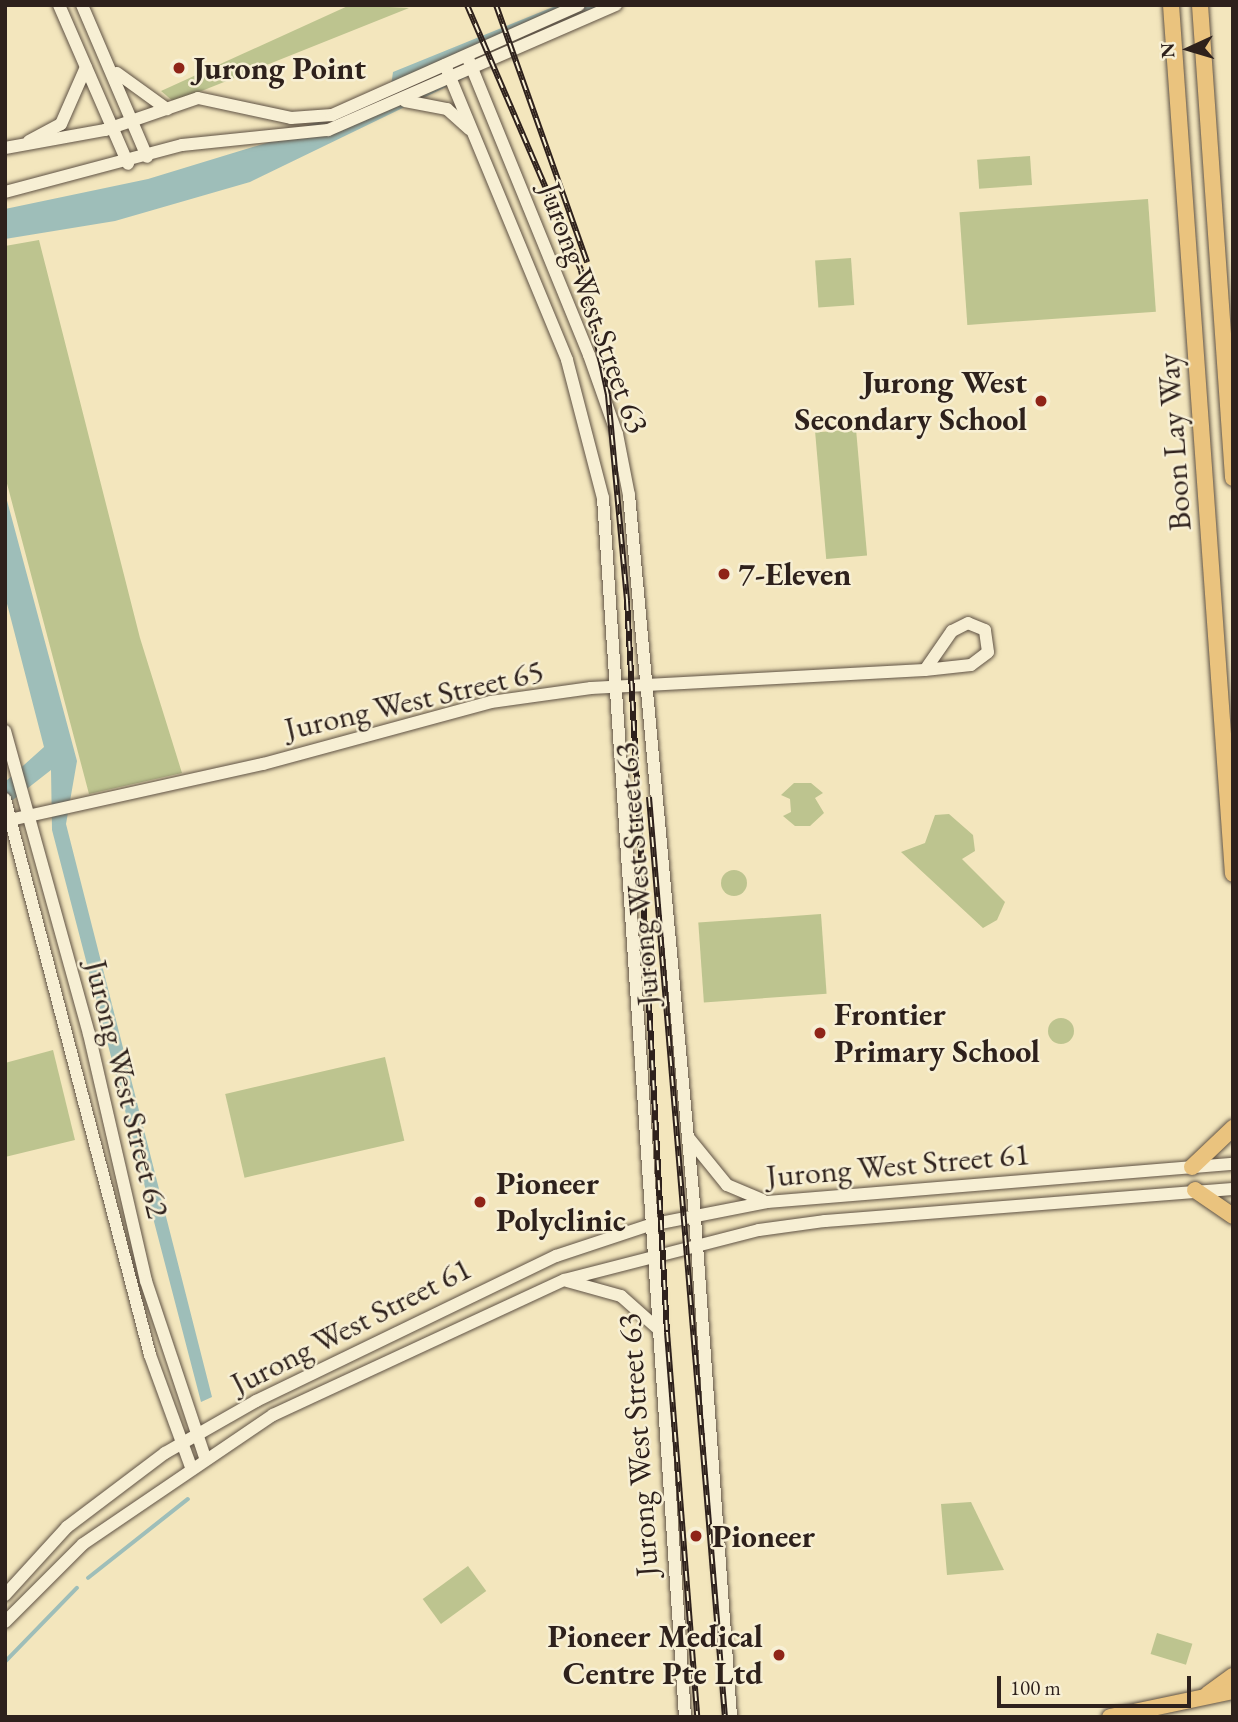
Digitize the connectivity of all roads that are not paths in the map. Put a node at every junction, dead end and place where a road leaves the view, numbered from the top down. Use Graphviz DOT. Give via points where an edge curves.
graph roads {
  1 [pos="59,5"];
  2 [pos="82,5"];
  3 [pos="579,5"];
  4 [pos="615,5"];
  5 [pos="1171,5"];
  6 [pos="1200,5"];
  7 [pos="467,56"];
  8 [pos="109,65"];
  9 [pos="86,68"];
  10 [pos="472,70"];
  11 [pos="448,71"];
  12 [pos="400,101"];
  13 [pos="167,109"];
  14 [pos="132,121"];
  15 [pos="112,128"];
  16 [pos="480,143"];
  17 [pos="19,146"];
  18 [pos="5,148"];
  19 [pos="147,157"];
  20 [pos="128,164"];
  21 [pos="5,192"];
  22 [pos="1233,478"];
  23 [pos="925,670"];
  24 [pos="648,684"];
  25 [pos="617,686"];
  26 [pos="5,731"];
  27 [pos="5,799"];
  28 [pos="28,816"];
  29 [pos="8,820"];
  30 [pos="1233,874"];
  31 [pos="1233,1128"];
  32 [pos="686,1134"];
  33 [pos="1233,1164"];
  34 [pos="1192,1167"];
  35 [pos="1233,1189"];
  36 [pos="1195,1190"];
  37 [pos="767,1202"];
  38 [pos="694,1214"];
  39 [pos="1233,1216"];
  40 [pos="650,1225"];
  41 [pos="696,1246"];
  42 [pos="652,1256"];
  43 [pos="564,1280"];
  44 [pos="657,1328"];
  45 [pos="194,1436"];
  46 [pos="179,1445"];
  47 [pos="205,1457"];
  48 [pos="191,1467"];
  49 [pos="5,1595"];
  50 [pos="5,1622"];
  51 [pos="1233,1676"];
  52 [pos="1233,1691"];
  53 [pos="1206,1695"];
  54 [pos="685,1717"];
  55 [pos="731,1717"];
  56 [pos="1110,1717"];
  1 -- 9 [label="street"];
  2 -- 8 [label="street"];
  3 -- 7 [label="street"];
  4 -- 10 [label="street"];
  5 -- 30 [label="main road, Boon Lay Way"];
  6 -- 22 [label="main road, Boon Lay Way"];
  7 -- 10 [label="street, Jurong West Street 63"];
  7 -- 11 [label="street"];
  8 -- 13 [label="street" via="139,94"];
  8 -- 14 [label="street"];
  9 -- 15 [label="street"];
  9 -- 17 [label="street" via="61,124"];
  10 -- 11 [label="street"];
  10 -- 24 [label="street, Jurong West Street 63" via="617,434"];
  11 -- 12 [label="street"];
  11 -- 13 [label="street" via="332,114 291,118 209,99"];
  11 -- 16 [label="street, Jurong West Street 63"];
  12 -- 16 [label="street" via="447,109"];
  12 -- 19 [label="street" via="328,130 239,135"];
  13 -- 14 [label="street"];
  14 -- 15 [label="street"];
  14 -- 19 [label="street"];
  15 -- 17 [label="street"];
  15 -- 20 [label="street"];
  16 -- 25 [label="street, Jurong West Street 63" via="588,424 603,498"];
  17 -- 18 [label="street"];
  19 -- 20 [label="street"];
  20 -- 21 [label="street"];
  23 -- 23 [label="street, Jurong West Street 65" via="959,626 985,630 988,652 980,662"];
  23 -- 24 [label="street, Jurong West Street 65"];
  24 -- 25 [label="street, Jurong West Street 65"];
  24 -- 32 [label="street, Jurong West Street 63"];
  25 -- 28 [label="street, Jurong West Street 65" via="491,702 273,761"];
  25 -- 40 [label="street, Jurong West Street 63"];
  26 -- 28 [label="street, Jurong West Street 62"];
  27 -- 29 [label="street, Jurong West Street 62"];
  28 -- 29 [label="street, Jurong West Street 65"];
  28 -- 45 [label="street, Jurong West Street 62" via="146,1281"];
  29 -- 46 [label="street, Jurong West Street 62"];
  31 -- 34 [label="main road"];
  32 -- 37 [label="street" via="727,1185"];
  32 -- 38 [label="street, Jurong West Street 63"];
  33 -- 34 [label="street, Jurong West Street 61"];
  34 -- 37 [label="street, Jurong West Street 61"];
  35 -- 36 [label="street, Jurong West Street 61"];
  36 -- 39 [label="main road"];
  36 -- 41 [label="street, Jurong West Street 61" via="825,1221"];
  37 -- 38 [label="street, Jurong West Street 61"];
  38 -- 40 [label="street, Jurong West Street 61"];
  38 -- 41 [label="street, Jurong West Street 63"];
  40 -- 42 [label="street, Jurong West Street 63"];
  40 -- 45 [label="street, Jurong West Street 61" via="515,1273"];
  41 -- 42 [label="street, Jurong West Street 61"];
  41 -- 55 [label="street, Jurong West Street 63"];
  42 -- 43 [label="street, Jurong West Street 61"];
  42 -- 44 [label="street, Jurong West Street 63"];
  43 -- 44 [label="street" via="621,1296"];
  43 -- 47 [label="street, Jurong West Street 61" via="273,1415"];
  44 -- 54 [label="street, Jurong West Street 63"];
  45 -- 46 [label="street, Jurong West Street 61"];
  45 -- 47 [label="street, Jurong West Street 62"];
  46 -- 48 [label="street, Jurong West Street 62"];
  46 -- 49 [label="street, Jurong West Street 61" via="67,1527"];
  47 -- 48 [label="street, Jurong West Street 61"];
  48 -- 50 [label="street, Jurong West Street 61" via="83,1544"];
  51 -- 53 [label="main road"];
  52 -- 53 [label="main road"];
  53 -- 56 [label="main road"];
}
